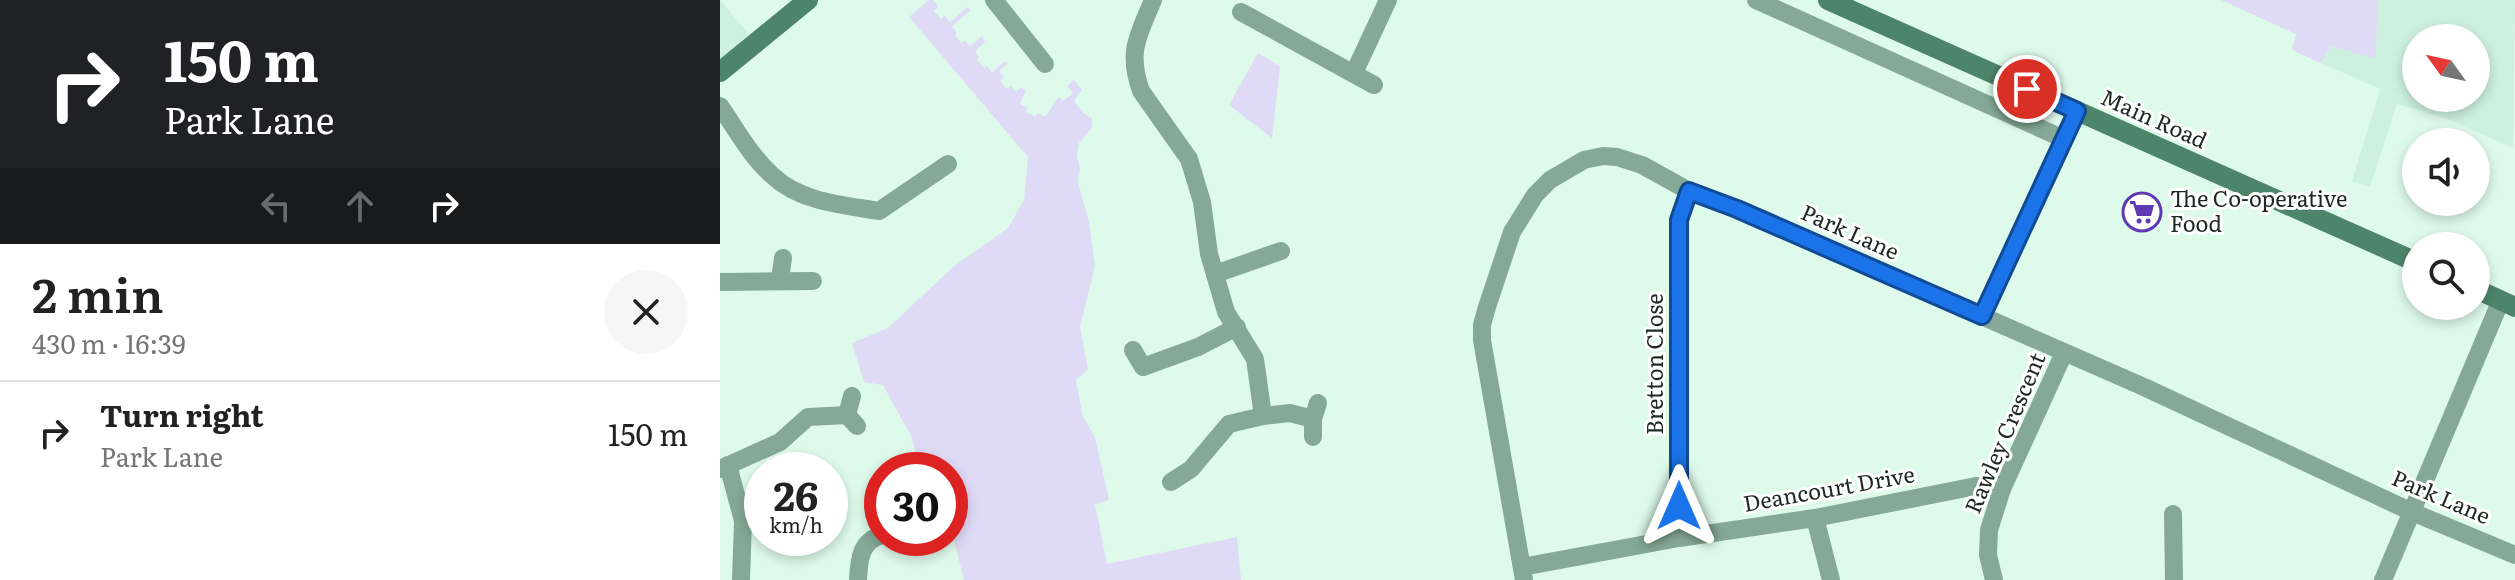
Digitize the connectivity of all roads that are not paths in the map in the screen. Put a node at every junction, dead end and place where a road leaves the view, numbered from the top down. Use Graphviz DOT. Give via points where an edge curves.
graph roads {
  1 [pos="808,0"];
  2 [pos="994,0"];
  3 [pos="1153,0"];
  4 [pos="1388,0"];
  5 [pos="1756,0"];
  6 [pos="1821,0"];
  7 [pos="1828,0"];
  8 [pos="1241,12"];
  9 [pos="1811,24"];
  10 [pos="1045,64"];
  11 [pos="720,72"];
  12 [pos="1354,73"];
  13 [pos="1374,85"];
  14 [pos="720,106"];
  15 [pos="2077,111"];
  16 [pos="2064,139"];
  17 [pos="948,164"];
  18 [pos="1689,191"];
  19 [pos="1283,251"];
  20 [pos="2402,256"];
  21 [pos="783,258"];
  22 [pos="1215,274"];
  23 [pos="780,280"];
  24 [pos="813,281"];
  25 [pos="720,282"];
  26 [pos="2508,303"];
  27 [pos="1982,316"];
  28 [pos="1237,327"];
  29 [pos="1133,350"];
  30 [pos="2064,353"];
  31 [pos="852,396"];
  32 [pos="1263,416"];
  33 [pos="1315,420"];
  34 [pos="724,467"];
  35 [pos="1171,482"];
  36 [pos="2002,489"];
  37 [pos="2412,512"];
  38 [pos="2173,514"];
  39 [pos="1815,518"];
  40 [pos="1679,538"];
  41 [pos="864,547"];
  42 [pos="2515,555"];
  43 [pos="1523,573"];
  44 [pos="741,580"];
  45 [pos="858,580"];
  46 [pos="1831,580"];
  47 [pos="1994,580"];
  48 [pos="2174,580"];
  49 [pos="2383,580"];
  1 -- 11 [label="street"];
  2 -- 10 [label="street"];
  3 -- 22 [label="street" via="1133,59 1154,112 1194,172"];
  4 -- 12 [label="street"];
  5 -- 9 [label="street"];
  6 -- 9 [label="street"];
  7 -- 15 [label="street, Main Road"];
  8 -- 12 [label="street"];
  9 -- 16 [label="street"];
  12 -- 13 [label="street"];
  14 -- 17 [label="street" via="773,177 829,203 879,211"];
  15 -- 16 [label="street"];
  15 -- 20 [label="street, Main Road"];
  16 -- 27 [label="street"];
  18 -- 27 [label="street, Park Lane"];
  18 -- 40 [label="street, Bretton Close" via="1679,220"];
  18 -- 43 [label="street, Park Lane" via="1617,157 1584,160 1535,195 1507,241 1482,340"];
  19 -- 22 [label="street"];
  21 -- 23 [label="street"];
  22 -- 28 [label="street" via="1226,312"];
  23 -- 24 [label="street"];
  23 -- 25 [label="street"];
  26 -- 37 [label="street"];
  27 -- 30 [label="street, Park Lane"];
  28 -- 29 [label="street" via="1142,374"];
  28 -- 32 [label="street" via="1255,359"];
  30 -- 36 [label="street, Rawley Crescent"];
  30 -- 37 [label="street, Park Lane"];
  31 -- 34 [label="street" via="852,421 808,417 780,442"];
  32 -- 33 [label="street" via="1290,413"];
  32 -- 35 [label="street" via="1229,424 1198,475"];
  34 -- 44 [label="street" via="743,521"];
  36 -- 39 [label="street, Deancourt Drive" via="1976,486"];
  36 -- 47 [label="street, Rawley Crescent" via="1989,530"];
  37 -- 42 [label="street, Park Lane"];
  37 -- 49 [label="street"];
  38 -- 48 [label="street"];
  39 -- 40 [label="street, Deancourt Drive"];
  39 -- 46 [label="street"];
  40 -- 43 [label="street, Deancourt Drive"];
  41 -- 45 [label="street"];
}
